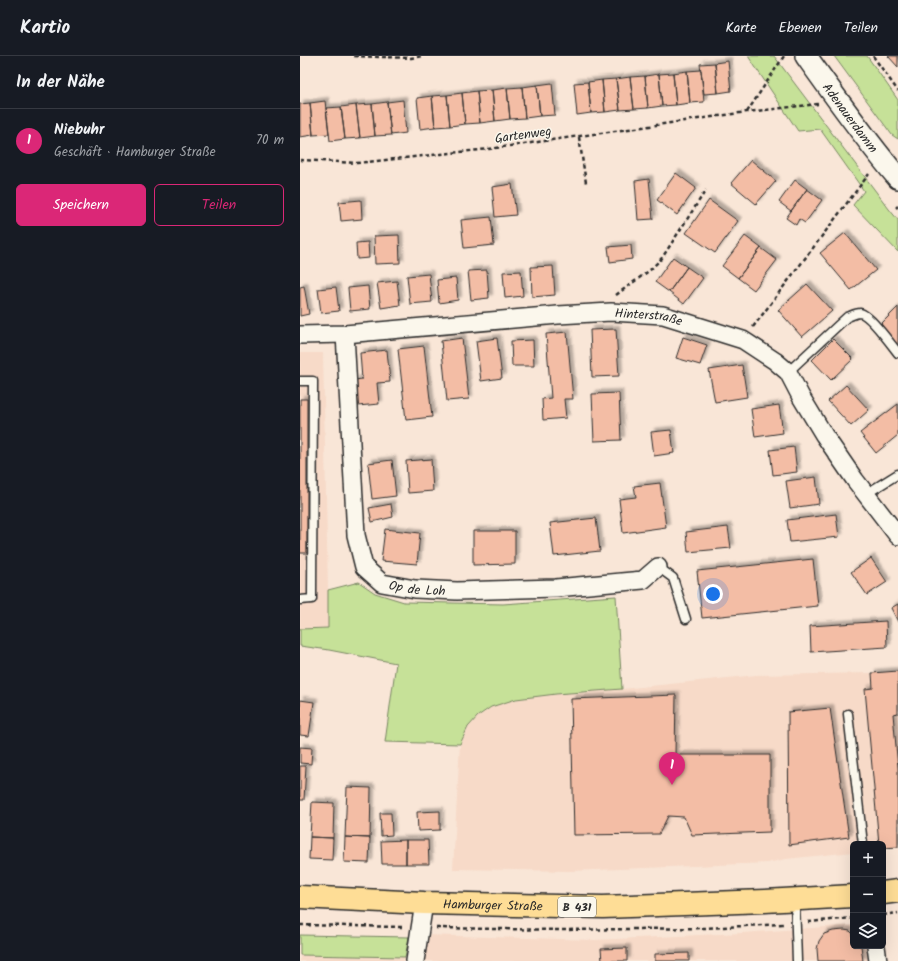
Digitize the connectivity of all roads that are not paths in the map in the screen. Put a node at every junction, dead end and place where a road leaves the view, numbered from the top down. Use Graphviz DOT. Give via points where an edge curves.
graph roads {
  1 [pos="806,56"];
  2 [pos="898,178"];
  3 [pos="300,334"];
  4 [pos="345,334"];
  5 [pos="898,353"];
  6 [pos="788,372"];
  7 [pos="300,381"];
  8 [pos="898,474"];
  9 [pos="866,494"];
  10 [pos="898,536"];
  11 [pos="658,567"];
  12 [pos="300,600"];
  13 [pos="686,619"];
  14 [pos="848,714"];
  15 [pos="863,841"];
  16 [pos="898,891"];
  17 [pos="886,893"];
  18 [pos="850,896"];
  19 [pos="300,897"];
  20 [pos="795,899"];
  21 [pos="424,903"];
  22 [pos="876,949"];
  23 [pos="415,961"];
  24 [pos="797,961"];
  25 [pos="878,961"];
  1 -- 2 [label="street, Adenauerdamm"];
  3 -- 4 [label="street, Hinterstraße"];
  4 -- 6 [label="street, Hinterstraße" via="558,314 611,312 663,316 743,340"];
  4 -- 11 [label="street, Op de Loh" via="356,535 364,567 382,583 415,589 556,588 643,580"];
  5 -- 6 [label="lane" via="868,317 861,313 847,317"];
  6 -- 9 [label="street, Hinterstraße" via="824,435"];
  7 -- 12 [label="lane" via="313,381 313,389 312,599"];
  8 -- 9 [label="lane"];
  9 -- 10 [label="street, Hinterstraße"];
  11 -- 13 [label="lane" via="673,578"];
  14 -- 15 [label="lane"];
  16 -- 17 [label="main road"];
  18 -- 20 [label="main road, Hamburger Straße / B 431"];
  19 -- 21 [label="main road, Hamburger Straße / B 431"];
  20 -- 21 [label="main road, Hamburger Straße / B 431" via="603,907"];
  20 -- 24 [label="lane"];
  21 -- 23 [label="street"];
  22 -- 25 [label="street"];
}
